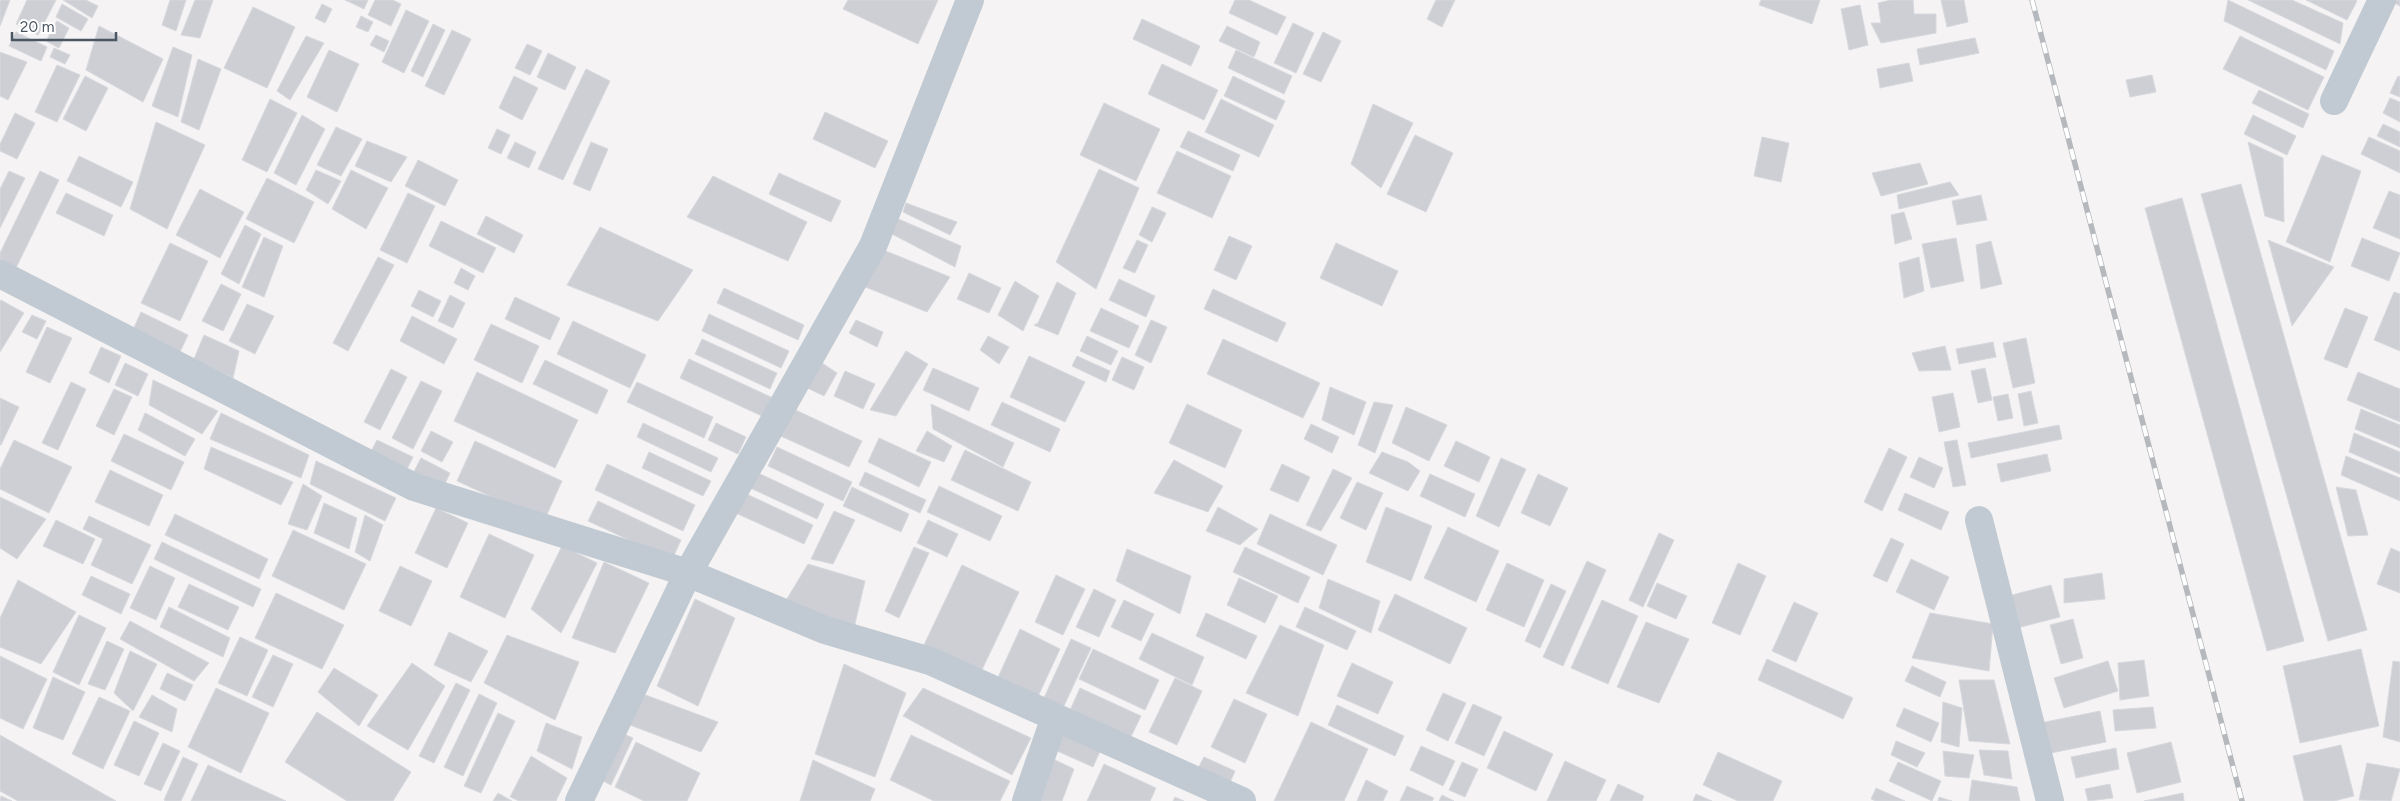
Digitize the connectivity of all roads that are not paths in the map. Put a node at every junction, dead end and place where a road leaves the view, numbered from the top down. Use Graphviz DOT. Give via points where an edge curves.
graph roads {
  1 [pos="970,0"];
  2 [pos="2382,0"];
  3 [pos="2334,101"];
  4 [pos="0,274"];
  5 [pos="1978,520"];
  6 [pos="688,573"];
  7 [pos="1055,717"];
  8 [pos="579,801"];
  9 [pos="1026,801"];
  10 [pos="1242,801"];
  11 [pos="2050,801"];
  1 -- 6 [label="street" via="873,246"];
  2 -- 3 [label="street"];
  4 -- 6 [label="street" via="414,487"];
  5 -- 11 [label="street"];
  6 -- 7 [label="street" via="825,630 930,661"];
  6 -- 8 [label="street"];
  7 -- 9 [label="street"];
  7 -- 10 [label="street"];
}
